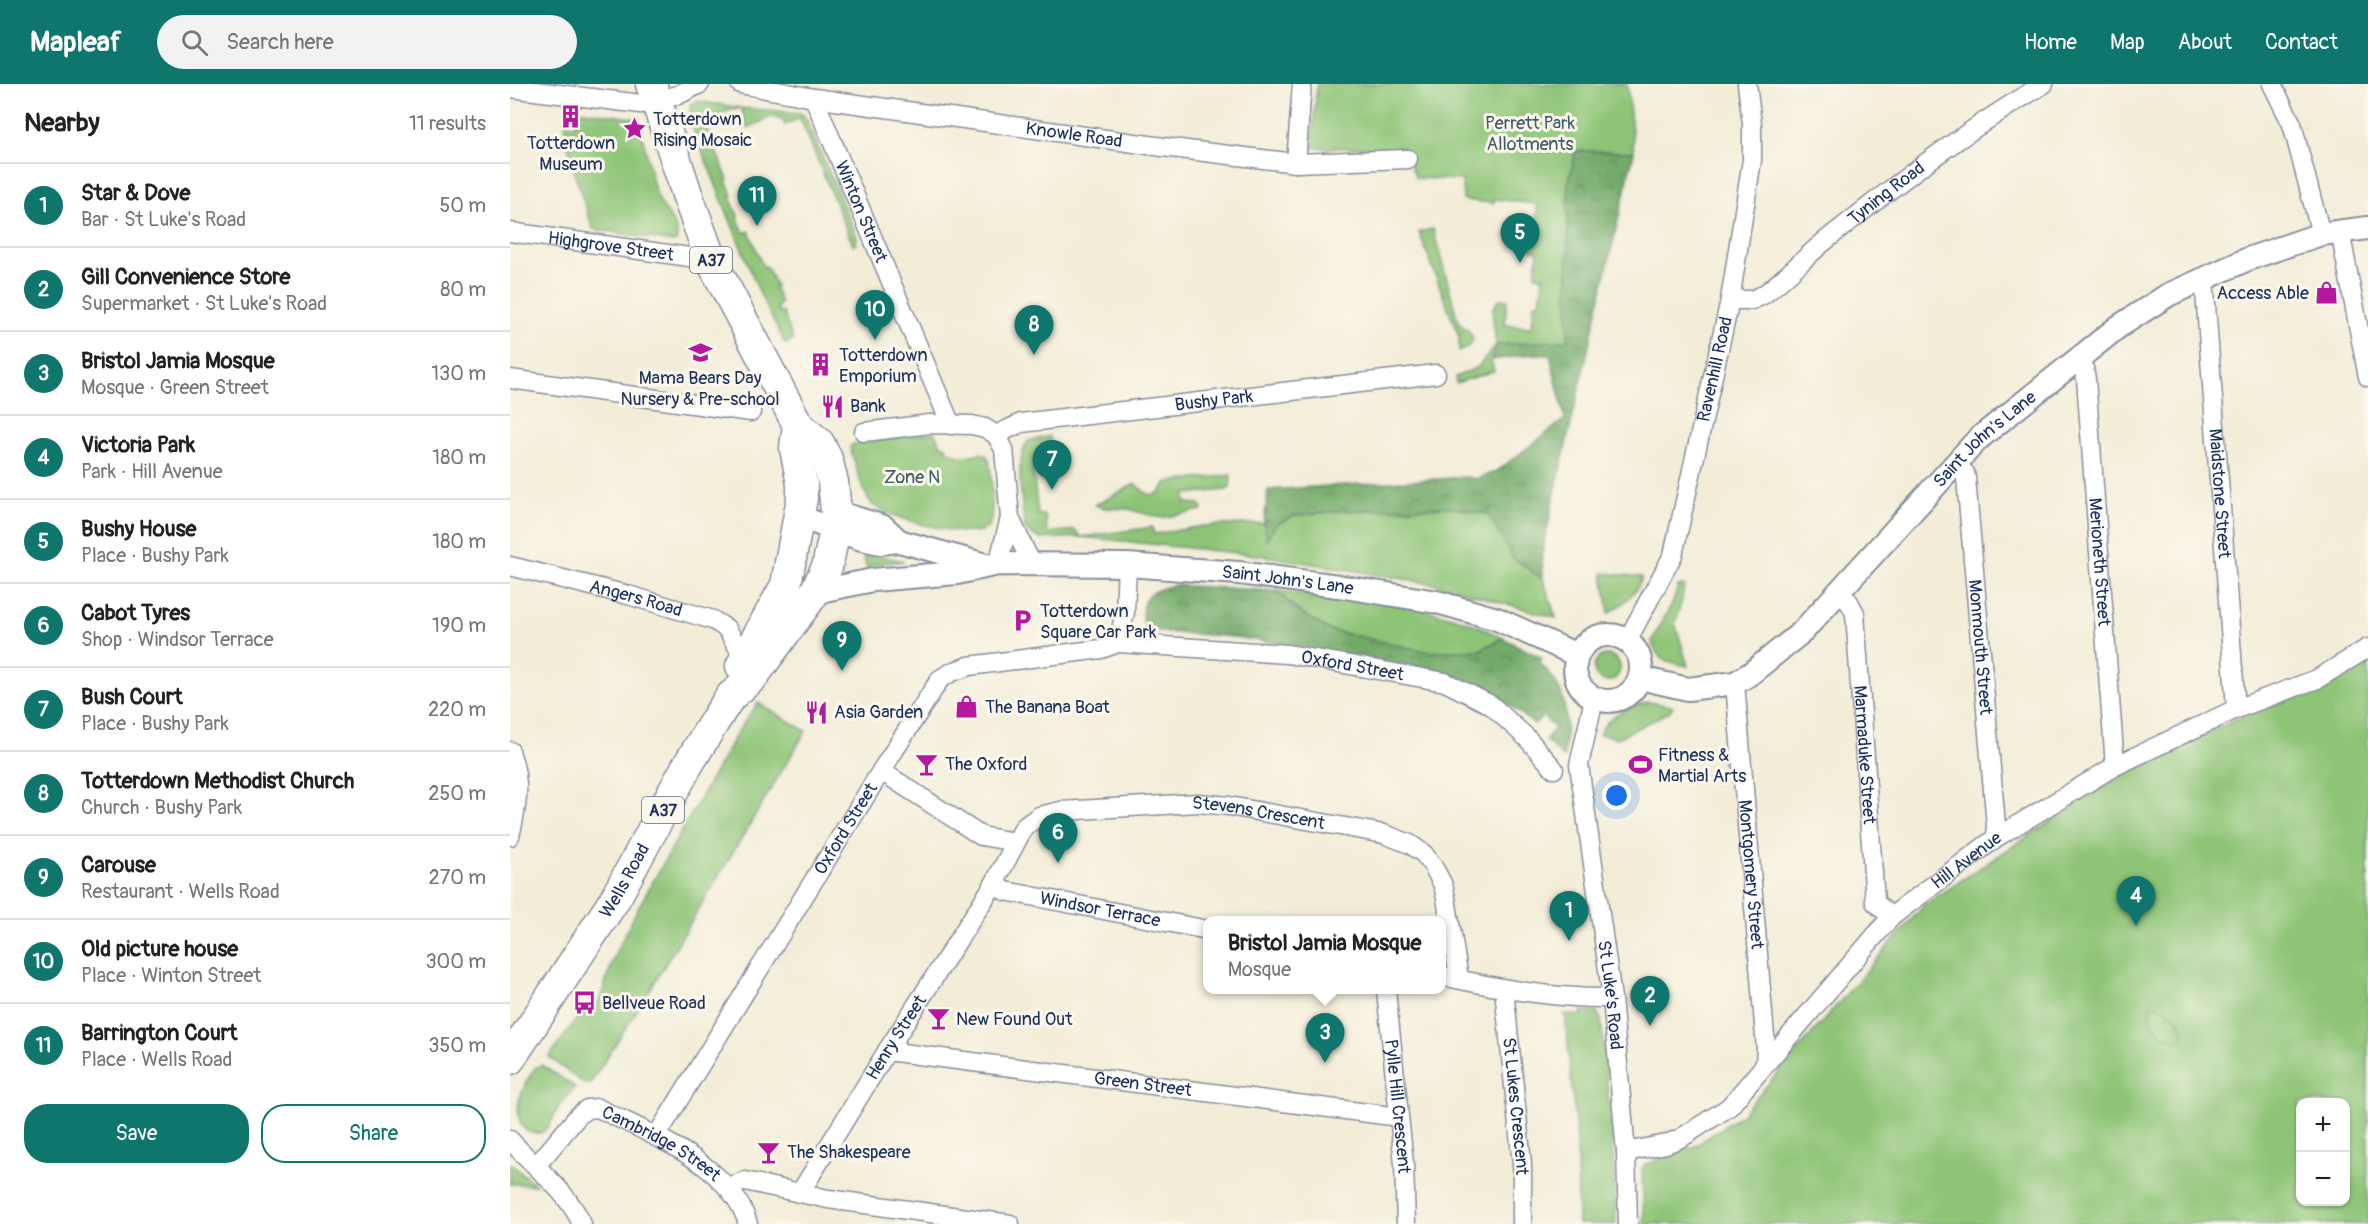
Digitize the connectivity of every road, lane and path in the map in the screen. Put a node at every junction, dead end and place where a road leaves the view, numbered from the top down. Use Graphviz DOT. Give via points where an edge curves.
graph roads {
  1 [pos="700,84"];
  2 [pos="740,84"];
  3 [pos="1302,84"];
  4 [pos="1748,84"];
  5 [pos="2044,84"];
  6 [pos="2272,84"];
  7 [pos="510,88"];
  8 [pos="654,93"];
  9 [pos="814,98"];
  10 [pos="1408,159"];
  11 [pos="1296,163"];
  12 [pos="2368,228"];
  13 [pos="510,232"];
  14 [pos="2330,232"];
  15 [pos="711,260"];
  16 [pos="2204,278"];
  17 [pos="1730,300"];
  18 [pos="2077,359"];
  19 [pos="1436,374"];
  20 [pos="2368,377"];
  21 [pos="510,379"];
  22 [pos="751,412"];
  23 [pos="951,425"];
  24 [pos="864,432"];
  25 [pos="996,435"];
  26 [pos="1955,463"];
  27 [pos="1010,518"];
  28 [pos="822,520"];
  29 [pos="993,565"];
  30 [pos="1032,565"];
  31 [pos="1127,565"];
  32 [pos="510,566"];
  33 [pos="815,592"];
  34 [pos="1839,592"];
  35 [pos="1627,641"];
  36 [pos="1118,643"];
  37 [pos="2368,648"];
  38 [pos="1577,655"];
  39 [pos="745,658"];
  40 [pos="1640,678"];
  41 [pos="1735,683"];
  42 [pos="730,697"];
  43 [pos="1594,699"];
  44 [pos="2236,709"];
  45 [pos="510,752"];
  46 [pos="2115,766"];
  47 [pos="1554,769"];
  48 [pos="881,771"];
  49 [pos="510,836"];
  50 [pos="1997,837"];
  51 [pos="1015,842"];
  52 [pos="994,884"];
  53 [pos="1891,917"];
  54 [pos="1203,929"];
  55 [pos="1450,978"];
  56 [pos="1507,989"];
  57 [pos="1386,994"];
  58 [pos="1612,998"];
  59 [pos="887,1051"];
  60 [pos="510,1059"];
  61 [pos="1765,1065"];
  62 [pos="1399,1116"];
  63 [pos="656,1137"];
  64 [pos="510,1141"];
  65 [pos="1626,1152"];
  66 [pos="537,1165"];
  67 [pos="729,1187"];
  68 [pos="800,1194"];
  69 [pos="582,1224"];
  70 [pos="748,1224"];
  71 [pos="1010,1224"];
  72 [pos="1406,1224"];
  73 [pos="1522,1224"];
  74 [pos="1628,1224"];
  1 -- 8 [label="street" via="678,95"];
  2 -- 9 [label="street, Knowle Road"];
  3 -- 11 [label="street"];
  4 -- 17 [label="street, Ravenhill Road" via="1752,160"];
  5 -- 17 [label="street, Tyning Road" via="1983,121 1890,190 1763,295 1752,300"];
  6 -- 14 [label="street" via="2292,124"];
  7 -- 8 [label="street" via="641,104"];
  8 -- 15 [label="highway, Wells Road / A37"];
  9 -- 11 [label="street, Knowle Road"];
  9 -- 23 [label="street, Winton Street"];
  10 -- 11 [label="street, Knowle Road"];
  12 -- 14 [label="street, Saint John's Lane"];
  13 -- 15 [label="street, Highgrove Street"];
  14 -- 16 [label="street, Saint John's Lane"];
  14 -- 20 [label="street"];
  15 -- 28 [label="highway, Wells Road / A37" via="798,425 795,448 802,484"];
  16 -- 18 [label="street, Saint John's Lane" via="2134,316"];
  16 -- 44 [label="street, Maidstone Street"];
  17 -- 35 [label="street, Ravenhill Road" via="1672,555"];
  18 -- 26 [label="street, Saint John's Lane" via="2003,417"];
  18 -- 46 [label="street, Merioneth Street" via="2086,379"];
  19 -- 25 [label="street, Bushy Park" via="1021,423"];
  21 -- 22 [label="street"];
  23 -- 24 [label="street"];
  23 -- 25 [label="street" via="985,428"];
  25 -- 27 [label="street" via="1004,449"];
  26 -- 34 [label="street, Saint John's Lane"];
  26 -- 50 [label="street, Monmouth Street" via="1966,478"];
  27 -- 29 [label="street"];
  27 -- 30 [label="street"];
  28 -- 29 [label="street, Saint John's Lane" via="880,543 899,541"];
  28 -- 33 [label="highway, Wells Road / A37" via="827,567"];
  28 -- 39 [label="highway, Wells Road / A37" via="797,573 786,585"];
  29 -- 30 [label="street, Saint John's Lane"];
  29 -- 33 [label="street, Saint John's Lane" via="957,573 873,580"];
  30 -- 31 [label="street, Saint John's Lane"];
  31 -- 36 [label="street" via="1125,612"];
  31 -- 38 [label="street, Saint John's Lane" via="1239,573 1437,602 1497,619"];
  32 -- 39 [label="street, Angers Road" via="713,620 727,629"];
  33 -- 42 [label="highway, Wells Road / A37" via="752,678"];
  34 -- 41 [label="street, Saint John's Lane" via="1802,632"];
  34 -- 53 [label="street, Marmaduke Street" via="1855,613 1875,902"];
  35 -- 38 [label="street" via="1608,635 1597,637"];
  35 -- 40 [label="street" via="1638,654"];
  36 -- 47 [label="street, Oxford Street" via="1288,654 1444,682 1491,705"];
  36 -- 48 [label="street, Oxford Street" via="1101,650 1014,659 952,672 940,679"];
  37 -- 44 [label="street, Hill Avenue" via="2317,680"];
  38 -- 43 [label="street" via="1576,679"];
  39 -- 42 [label="highway, Wells Road / A37"];
  40 -- 41 [label="street, Saint John's Lane" via="1689,689"];
  40 -- 43 [label="street" via="1624,698"];
  41 -- 61 [label="street, Montgomery Street"];
  42 -- 60 [label="highway, Wells Road / A37" via="686,768 615,899"];
  43 -- 58 [label="street, St Luke's Road" via="1578,765"];
  44 -- 46 [label="street, Hill Avenue"];
  45 -- 49 [label="street" via="517,772 517,806"];
  46 -- 50 [label="street, Hill Avenue"];
  48 -- 51 [label="street" via="981,836"];
  48 -- 63 [label="street, Oxford Street"];
  50 -- 53 [label="street, Hill Avenue"];
  51 -- 52 [label="street, Stevens Crescent"];
  51 -- 55 [label="street, Stevens Crescent" via="1024,827 1039,816 1061,811 1198,802 1384,834 1424,854 1443,885 1456,950"];
  52 -- 54 [label="street, Windsor Terrace" via="1005,891"];
  52 -- 59 [label="street, Henry Street"];
  53 -- 61 [label="street, Hill Avenue"];
  55 -- 56 [label="street"];
  56 -- 58 [label="street"];
  56 -- 73 [label="street, St Lukes Crescent" via="1504,999 1522,1164"];
  57 -- 62 [label="street, Pylle Hill Crescent"];
  58 -- 65 [label="street, St Luke's Road"];
  59 -- 62 [label="street, Green Street"];
  59 -- 68 [label="street, Henry Street"];
  61 -- 65 [label="street, Hill Avenue" via="1715,1118 1666,1144"];
  62 -- 72 [label="street, Pylle Hill Crescent"];
  63 -- 66 [label="street, Cambridge Street" via="598,1108 587,1109"];
  63 -- 67 [label="street, Cambridge Street"];
  64 -- 66 [label="street"];
  65 -- 74 [label="street, St Luke's Road"];
  66 -- 69 [label="street" via="563,1194"];
  67 -- 68 [label="street" via="745,1181"];
  67 -- 70 [label="street, Cambridge Street"];
  68 -- 71 [label="street"];
}
